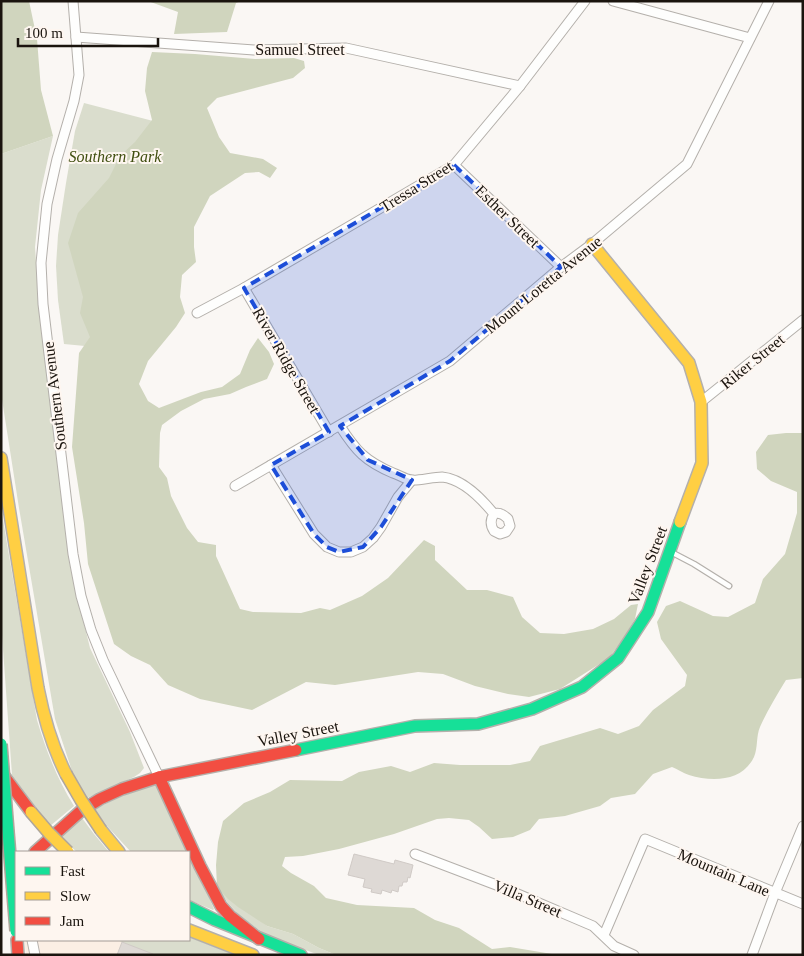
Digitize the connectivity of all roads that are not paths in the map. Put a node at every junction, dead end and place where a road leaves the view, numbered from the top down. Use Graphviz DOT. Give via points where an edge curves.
graph roads {
  1 [pos="73,1"];
  2 [pos="586,1"];
  3 [pos="613,1"];
  4 [pos="769,1"];
  5 [pos="76,37"];
  6 [pos="750,38"];
  7 [pos="520,86"];
  8 [pos="454,165"];
  9 [pos="592,244"];
  10 [pos="561,267"];
  11 [pos="244,288"];
  12 [pos="197,313"];
  13 [pos="803,320"];
  14 [pos="701,402"];
  15 [pos="340,426"];
  16 [pos="329,432"];
  17 [pos="1,458"];
  18 [pos="271,466"];
  19 [pos="412,480"];
  20 [pos="236,486"];
  21 [pos="494,514"];
  22 [pos="670,551"];
  23 [pos="729,586"];
  24 [pos="1,744"];
  25 [pos="1,772"];
  26 [pos="159,777"];
  27 [pos="803,826"];
  28 [pos="1,850"];
  29 [pos="36,851"];
  30 [pos="67,851"];
  31 [pos="118,851"];
  32 [pos="415,854"];
  33 [pos="15,856"];
  34 [pos="775,893"];
  35 [pos="803,904"];
  36 [pos="190,908"];
  37 [pos="15,919"];
  38 [pos="190,930"];
  39 [pos="604,935"];
  40 [pos="259,939"];
  41 [pos="17,941"];
  42 [pos="32,941"];
  43 [pos="250,954"];
  44 [pos="18,955"];
  45 [pos="35,955"];
  46 [pos="301,955"];
  47 [pos="634,955"];
  48 [pos="752,955"];
  1 -- 5 [label="street, Southern Avenue"];
  2 -- 7 [label="street, Tressa Street"];
  3 -- 6 [label="street"];
  4 -- 6 [label="street, Mount Loretta Avenue"];
  5 -- 7 [label="street, Samuel Street" via="254,50 346,48"];
  5 -- 26 [label="street, Southern Avenue" via="79,75 46,204 41,263 43,304 73,554 81,596 102,660"];
  6 -- 9 [label="street, Mount Loretta Avenue" via="687,164"];
  7 -- 8 [label="street, Tressa Street"];
  8 -- 10 [label="street, Esther Street"];
  8 -- 11 [label="street, Tressa Street"];
  9 -- 10 [label="street, Mount Loretta Avenue"];
  9 -- 14 [label="main road, Valley Street" via="689,363"];
  10 -- 15 [label="street, Mount Loretta Avenue" via="450,361"];
  11 -- 12 [label="street, Tressa Street"];
  11 -- 16 [label="street, River Ridge Street"];
  13 -- 14 [label="street, Riker Street"];
  14 -- 22 [label="main road, Valley Street" via="702,464"];
  15 -- 16 [label="street, Mount Loretta Avenue"];
  15 -- 19 [label="street, River Ridge Street" via="368,460"];
  16 -- 18 [label="street, Mount Loretta Avenue"];
  17 -- 31 [label="main road, bridge" via="39,694 50,738 80,800"];
  18 -- 19 [label="street" via="314,534 327,547 339,552 351,552 374,538"];
  18 -- 20 [label="street, Mount Loretta Avenue"];
  19 -- 21 [label="street, River Ridge Street" via="444,477 462,484"];
  22 -- 23 [label="lane"];
  22 -- 26 [label="main road, Valley Street" via="648,612 618,658 582,687 532,709 478,724 415,726"];
  24 -- 37 [label="main road, bridge"];
  25 -- 30 [label="main road, bridge" via="30,812"];
  26 -- 29 [label="main road, Valley Street" via="100,799 82,810"];
  26 -- 40 [label="main road" via="221,906"];
  27 -- 34 [label="street"];
  28 -- 33 [label="street"];
  32 -- 39 [label="street, Villa Street" via="593,926"];
  34 -- 35 [label="street, Mountain Lane"];
  34 -- 39 [label="street, Mountain Lane" via="645,839"];
  34 -- 48 [label="street"];
  36 -- 40 [label="main road"];
  38 -- 43 [label="main road"];
  39 -- 47 [label="street, Villa Street" via="614,946"];
  40 -- 46 [label="main road"];
  41 -- 44 [label="main road"];
  42 -- 45 [label="street"];
}
